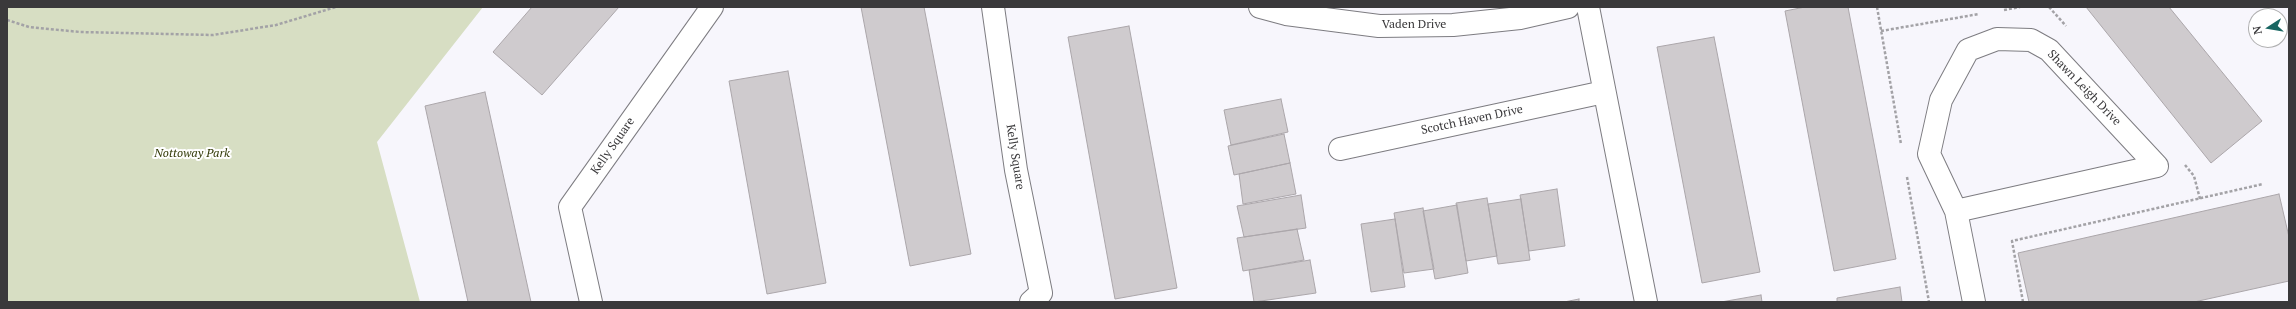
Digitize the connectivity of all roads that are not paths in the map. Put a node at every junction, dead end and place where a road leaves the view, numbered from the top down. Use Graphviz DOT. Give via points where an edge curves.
graph roads {
  1 [pos="712,7"];
  2 [pos="993,7"];
  3 [pos="1260,7"];
  4 [pos="1568,7"];
  5 [pos="1588,7"];
  6 [pos="1604,92"];
  7 [pos="1340,149"];
  8 [pos="1956,211"];
  9 [pos="591,302"];
  10 [pos="1031,302"];
  11 [pos="1646,302"];
  12 [pos="1974,302"];
  1 -- 9 [label="street, Kelly Square" via="570,207"];
  2 -- 10 [label="street, Kelly Square" via="1016,170 1041,293"];
  3 -- 4 [label="street, Vaden Drive" via="1286,14 1386,26 1452,25 1520,18"];
  5 -- 6 [label="street"];
  6 -- 7 [label="street, Scotch Haven Drive"];
  6 -- 11 [label="street"];
  8 -- 8 [label="street, Shawn Leigh Drive" via="1929,154 1941,100 1968,50 1997,39 2031,40 2049,50 2157,166"];
  8 -- 12 [label="street, Shawn Leigh Drive"];
}
